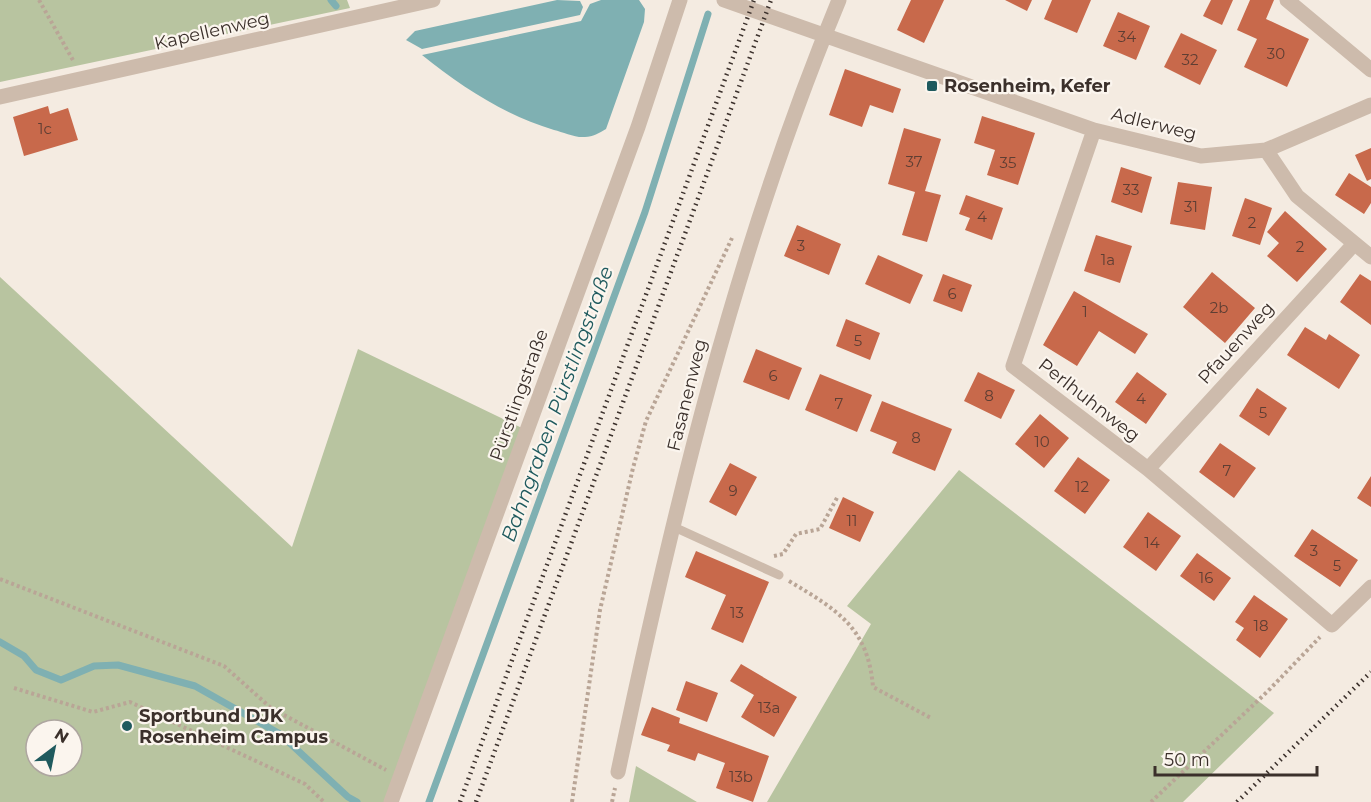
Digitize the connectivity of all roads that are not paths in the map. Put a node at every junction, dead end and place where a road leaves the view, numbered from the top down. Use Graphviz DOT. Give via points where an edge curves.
graph roads {
  1 [pos="433,0"];
  2 [pos="680,0"];
  3 [pos="724,0"];
  4 [pos="839,0"];
  5 [pos="1287,0"];
  6 [pos="824,36"];
  7 [pos="1371,70"];
  8 [pos="0,97"];
  9 [pos="1371,105"];
  10 [pos="1094,130"];
  11 [pos="1266,150"];
  12 [pos="1354,243"];
  13 [pos="1371,257"];
  14 [pos="1148,469"];
  15 [pos="674,527"];
  16 [pos="779,575"];
  17 [pos="1371,587"];
  18 [pos="618,772"];
  19 [pos="391,802"];
  1 -- 8 [label="street, Kapellenweg"];
  2 -- 19 [label="street, Pürstlingstraße" via="638,127"];
  3 -- 6 [label="street, Adlerweg"];
  4 -- 6 [label="street, Fasanenweg"];
  5 -- 7 [label="street"];
  6 -- 10 [label="street, Adlerweg"];
  6 -- 15 [label="street, Fasanenweg" via="766,193 725,322"];
  9 -- 11 [label="street, Adlerweg"];
  10 -- 11 [label="street, Adlerweg" via="1201,156"];
  10 -- 14 [label="street, Perlhuhnweg" via="1013,366"];
  11 -- 12 [label="street" via="1297,196"];
  12 -- 13 [label="street"];
  12 -- 14 [label="street, Pfauenweg"];
  14 -- 17 [label="street, Perlhuhnweg" via="1332,625"];
  15 -- 16 [label="lane"];
  15 -- 18 [label="street, Fasanenweg" via="645,640"];
}
